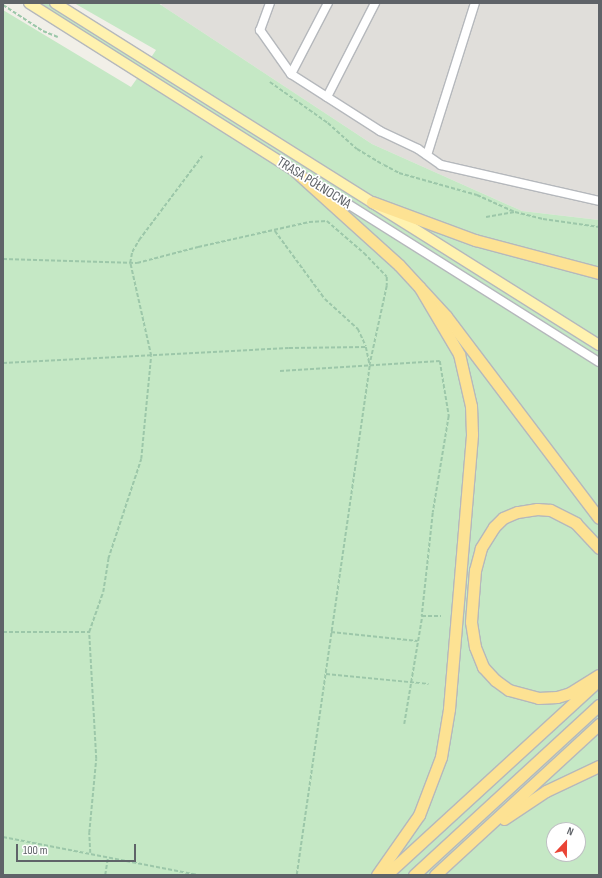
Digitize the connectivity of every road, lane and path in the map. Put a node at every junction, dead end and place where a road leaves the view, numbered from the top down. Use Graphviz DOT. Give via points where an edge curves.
graph roads {
  1 [pos="29,3"];
  2 [pos="55,3"];
  3 [pos="270,3"];
  4 [pos="328,3"];
  5 [pos="375,3"];
  6 [pos="475,3"];
  7 [pos="3,5"];
  8 [pos="58,37"];
  9 [pos="290,74"];
  10 [pos="270,82"];
  11 [pos="327,97"];
  12 [pos="427,155"];
  13 [pos="202,156"];
  14 [pos="295,171"];
  15 [pos="372,202"];
  16 [pos="599,202"];
  17 [pos="515,212"];
  18 [pos="486,217"];
  19 [pos="599,226"];
  20 [pos="275,230"];
  21 [pos="3,259"];
  22 [pos="130,263"];
  23 [pos="599,273"];
  24 [pos="420,288"];
  25 [pos="599,345"];
  26 [pos="366,347"];
  27 [pos="151,356"];
  28 [pos="599,362"];
  29 [pos="3,363"];
  30 [pos="370,366"];
  31 [pos="280,371"];
  32 [pos="599,518"];
  33 [pos="599,548"];
  34 [pos="422,616"];
  35 [pos="441,616"];
  36 [pos="3,632"];
  37 [pos="89,632"];
  38 [pos="331,632"];
  39 [pos="418,641"];
  40 [pos="325,674"];
  41 [pos="599,675"];
  42 [pos="599,679"];
  43 [pos="412,682"];
  44 [pos="429,684"];
  45 [pos="599,705"];
  46 [pos="404,724"];
  47 [pos="599,724"];
  48 [pos="599,766"];
  49 [pos="3,837"];
  50 [pos="475,839"];
  51 [pos="90,853"];
  52 [pos="108,856"];
  53 [pos="105,875"];
  54 [pos="199,875"];
  55 [pos="297,875"];
  56 [pos="377,875"];
  57 [pos="386,875"];
  58 [pos="414,875"];
  59 [pos="435,875"];
  1 -- 14 [label="main road, TRASA PÓŁNOCNA"];
  2 -- 15 [label="main road, TRASA PÓŁNOCNA"];
  3 -- 9 [label="street" via="260,30"];
  4 -- 9 [label="street"];
  5 -- 11 [label="street"];
  6 -- 12 [label="street"];
  7 -- 8 [label="path" via="43,31"];
  9 -- 11 [label="street"];
  10 -- 17 [label="path" via="328,123 357,149 384,165 406,175 478,195"];
  11 -- 12 [label="street" via="380,131"];
  12 -- 16 [label="street" via="441,165"];
  13 -- 22 [label="path" via="139,240 132,252"];
  14 -- 24 [label="highway" via="360,229"];
  14 -- 28 [label="street, TRASA PÓŁNOCNA"];
  15 -- 23 [label="highway" via="467,238"];
  15 -- 25 [label="main road, TRASA PÓŁNOCNA"];
  17 -- 18 [label="path"];
  17 -- 19 [label="path" via="543,219"];
  20 -- 22 [label="path"];
  20 -- 26 [label="path" via="325,299 358,329"];
  20 -- 30 [label="path" via="327,221 387,277"];
  21 -- 22 [label="path"];
  22 -- 27 [label="path"];
  24 -- 32 [label="highway" via="446,316"];
  24 -- 56 [label="highway" via="458,354 469,391 472,434 449,709 441,757 419,815"];
  26 -- 27 [label="path"];
  26 -- 30 [label="path"];
  27 -- 29 [label="path"];
  27 -- 37 [label="path" via="141,460 116,532 108,559 103,592"];
  30 -- 31 [label="path"];
  30 -- 34 [label="path" via="440,361 449,416 433,513"];
  30 -- 38 [label="path"];
  33 -- 41 [label="highway" via="576,522 550,510 517,512 503,518 494,526 481,548 476,570 471,622 474,647 483,667 509,690 538,698 557,696 570,693"];
  34 -- 35 [label="path"];
  34 -- 39 [label="path"];
  36 -- 37 [label="path"];
  37 -- 51 [label="path" via="96,758 89,832"];
  38 -- 39 [label="path"];
  38 -- 40 [label="path"];
  39 -- 43 [label="path"];
  40 -- 43 [label="path"];
  40 -- 55 [label="path"];
  42 -- 57 [label="highway"];
  43 -- 44 [label="path"];
  43 -- 46 [label="path"];
  45 -- 58 [label="highway"];
  47 -- 50 [label="highway"];
  48 -- 50 [label="highway" via="546,792"];
  49 -- 51 [label="path"];
  50 -- 59 [label="highway"];
  51 -- 52 [label="path"];
  52 -- 53 [label="path"];
  52 -- 54 [label="path"];
}
